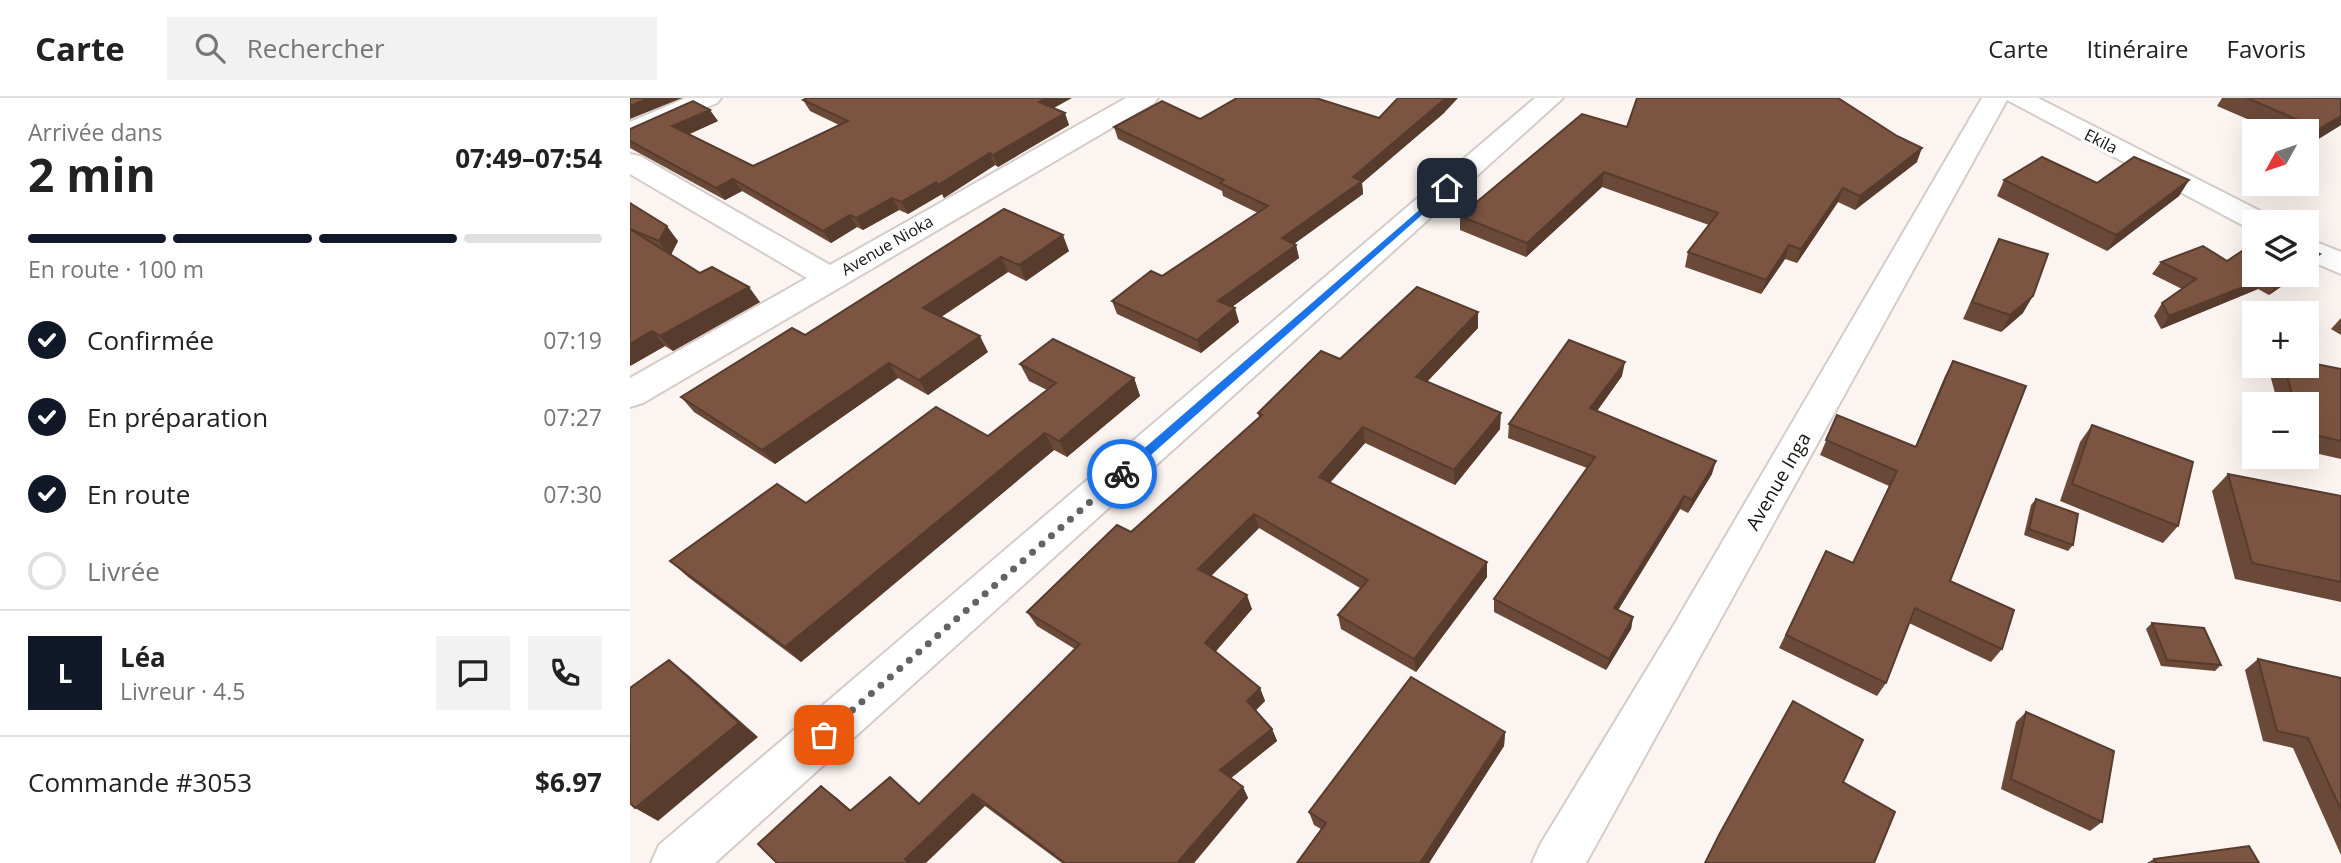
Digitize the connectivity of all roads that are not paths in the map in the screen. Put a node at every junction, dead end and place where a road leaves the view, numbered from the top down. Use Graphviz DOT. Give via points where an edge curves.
graph roads {
  1 [pos="708,98"];
  2 [pos="1145,98"];
  3 [pos="1550,98"];
  4 [pos="1995,98"];
  5 [pos="2018,98"];
  6 [pos="630,132"];
  7 [pos="630,162"];
  8 [pos="2242,213"];
  9 [pos="2319,253"];
  10 [pos="2341,264"];
  11 [pos="830,278"];
  12 [pos="630,394"];
  13 [pos="677,863"];
  14 [pos="1558,863"];
  1 -- 6 [label="street"];
  2 -- 11 [label="street, Avenue Nioka"];
  3 -- 13 [label="street"];
  4 -- 14 [label="street, Avenue Inga"];
  5 -- 8 [label="street, Ekila"];
  7 -- 11 [label="street"];
  9 -- 10 [label="street"];
  11 -- 12 [label="street, Avenue Nioka"];
}
